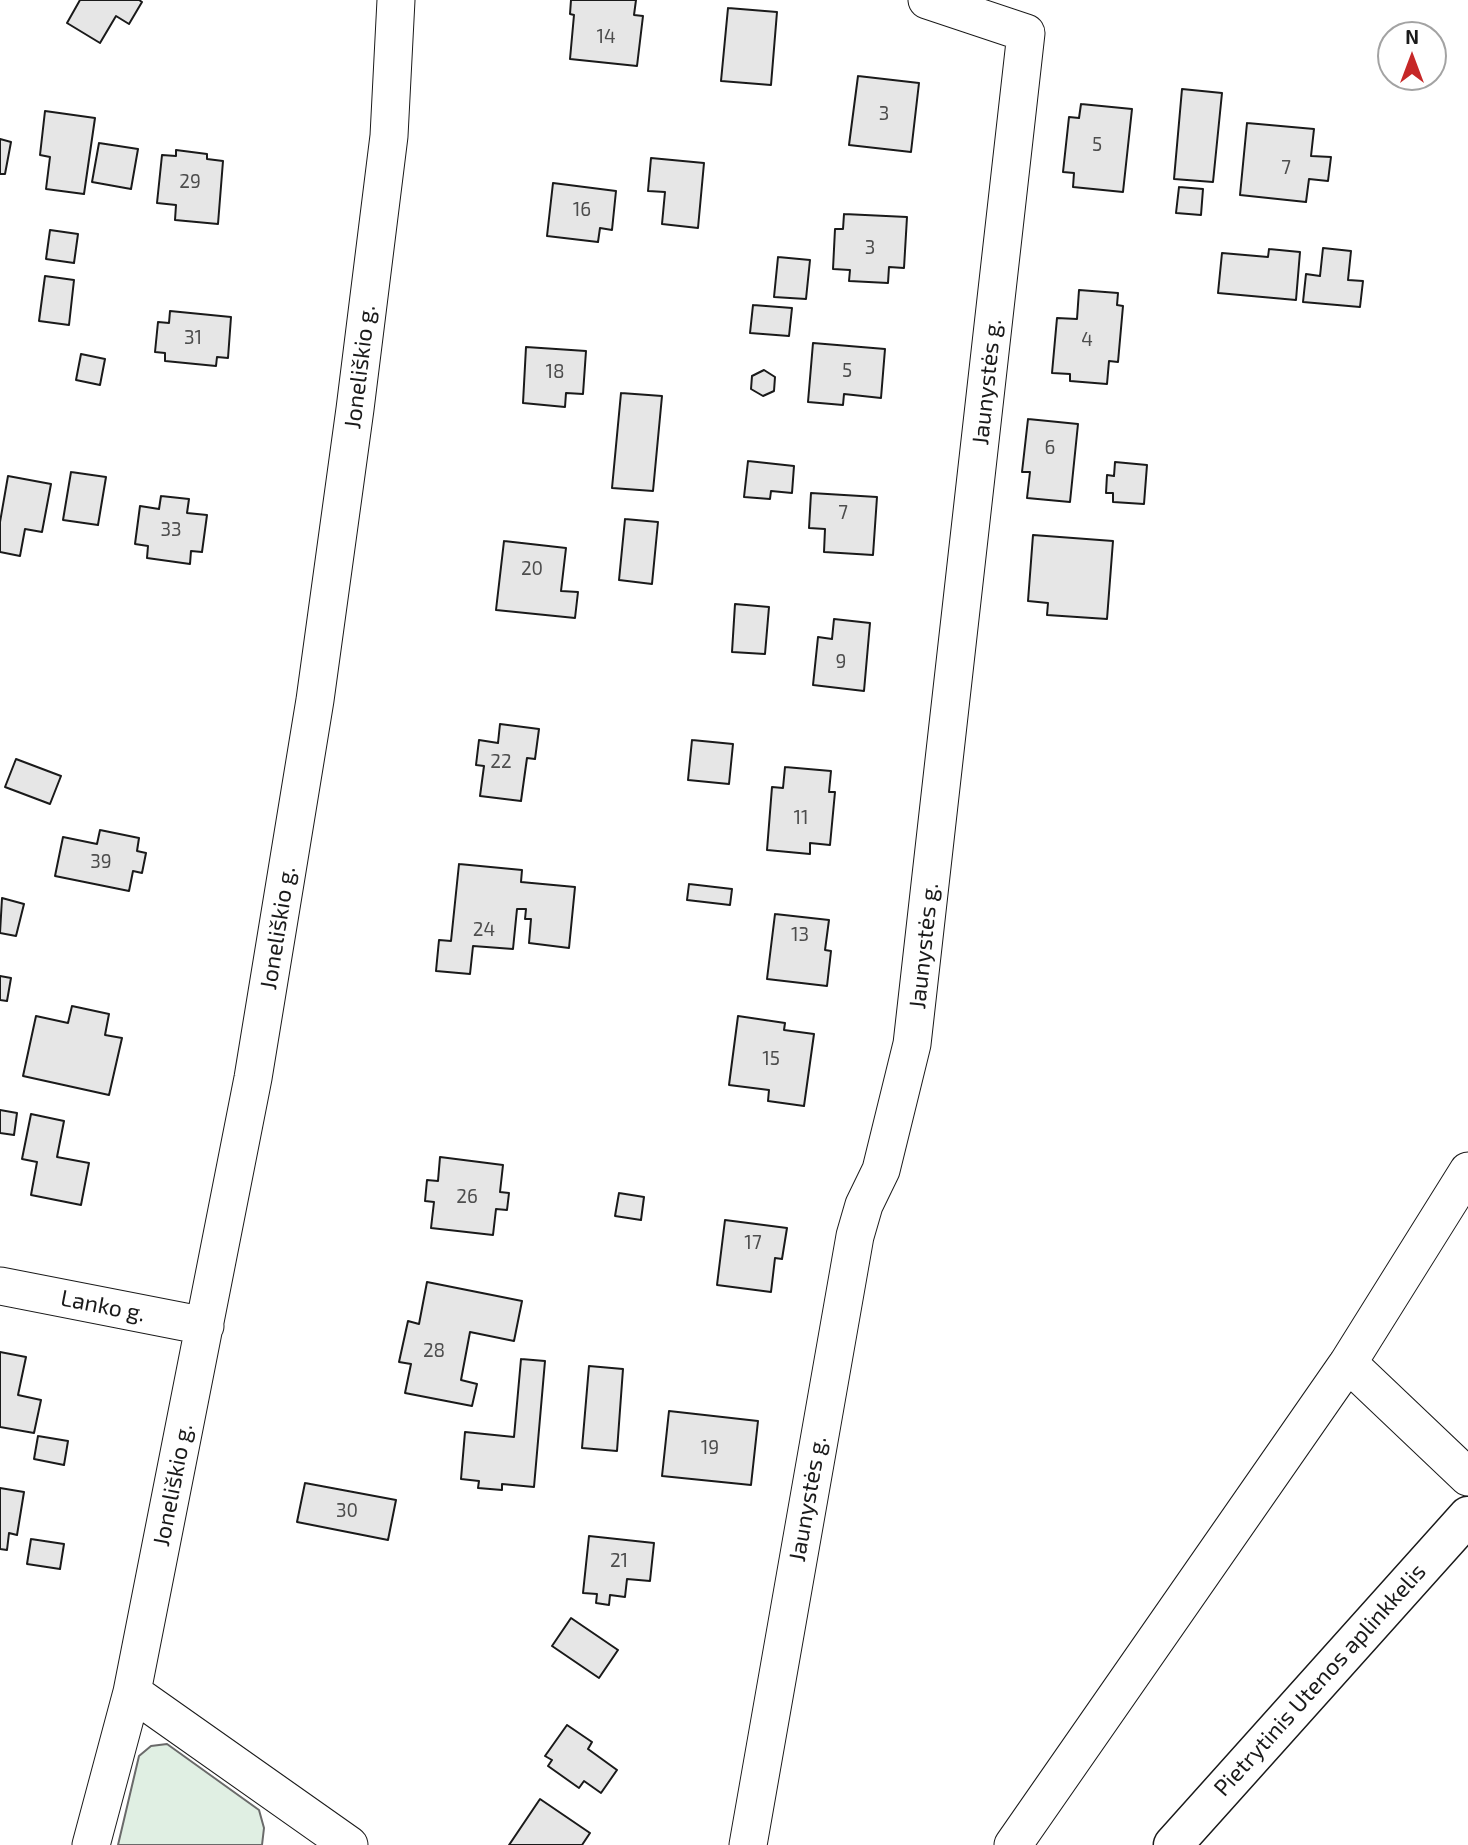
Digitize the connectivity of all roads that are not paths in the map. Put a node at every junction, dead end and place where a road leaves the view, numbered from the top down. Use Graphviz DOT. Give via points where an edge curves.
graph roads {
  1 [pos="396,0"];
  2 [pos="928,0"];
  3 [pos="1468,1171"];
  4 [pos="0,1286"];
  5 [pos="205,1326"];
  6 [pos="1348,1363"];
  7 [pos="1468,1477"];
  8 [pos="1468,1516"];
  9 [pos="132,1692"];
  10 [pos="91,1845"];
  11 [pos="349,1845"];
  12 [pos="748,1845"];
  13 [pos="1013,1845"];
  14 [pos="1173,1845"];
  1 -- 5 [label="street, Joneliškio g." via="389,136 315,701 253,1079"];
  2 -- 12 [label="street, Jaunystės g." via="1026,33 912,1044 881,1170 855,1236"];
  3 -- 6 [label="street"];
  4 -- 5 [label="street, Lanko g."];
  5 -- 9 [label="street, Joneliškio g."];
  6 -- 7 [label="street"];
  6 -- 13 [label="street"];
  8 -- 14 [label="highway, Pietrytinis Utenos aplinkkelis"];
  9 -- 10 [label="street, Joneliškio g."];
  9 -- 11 [label="street"];
}
